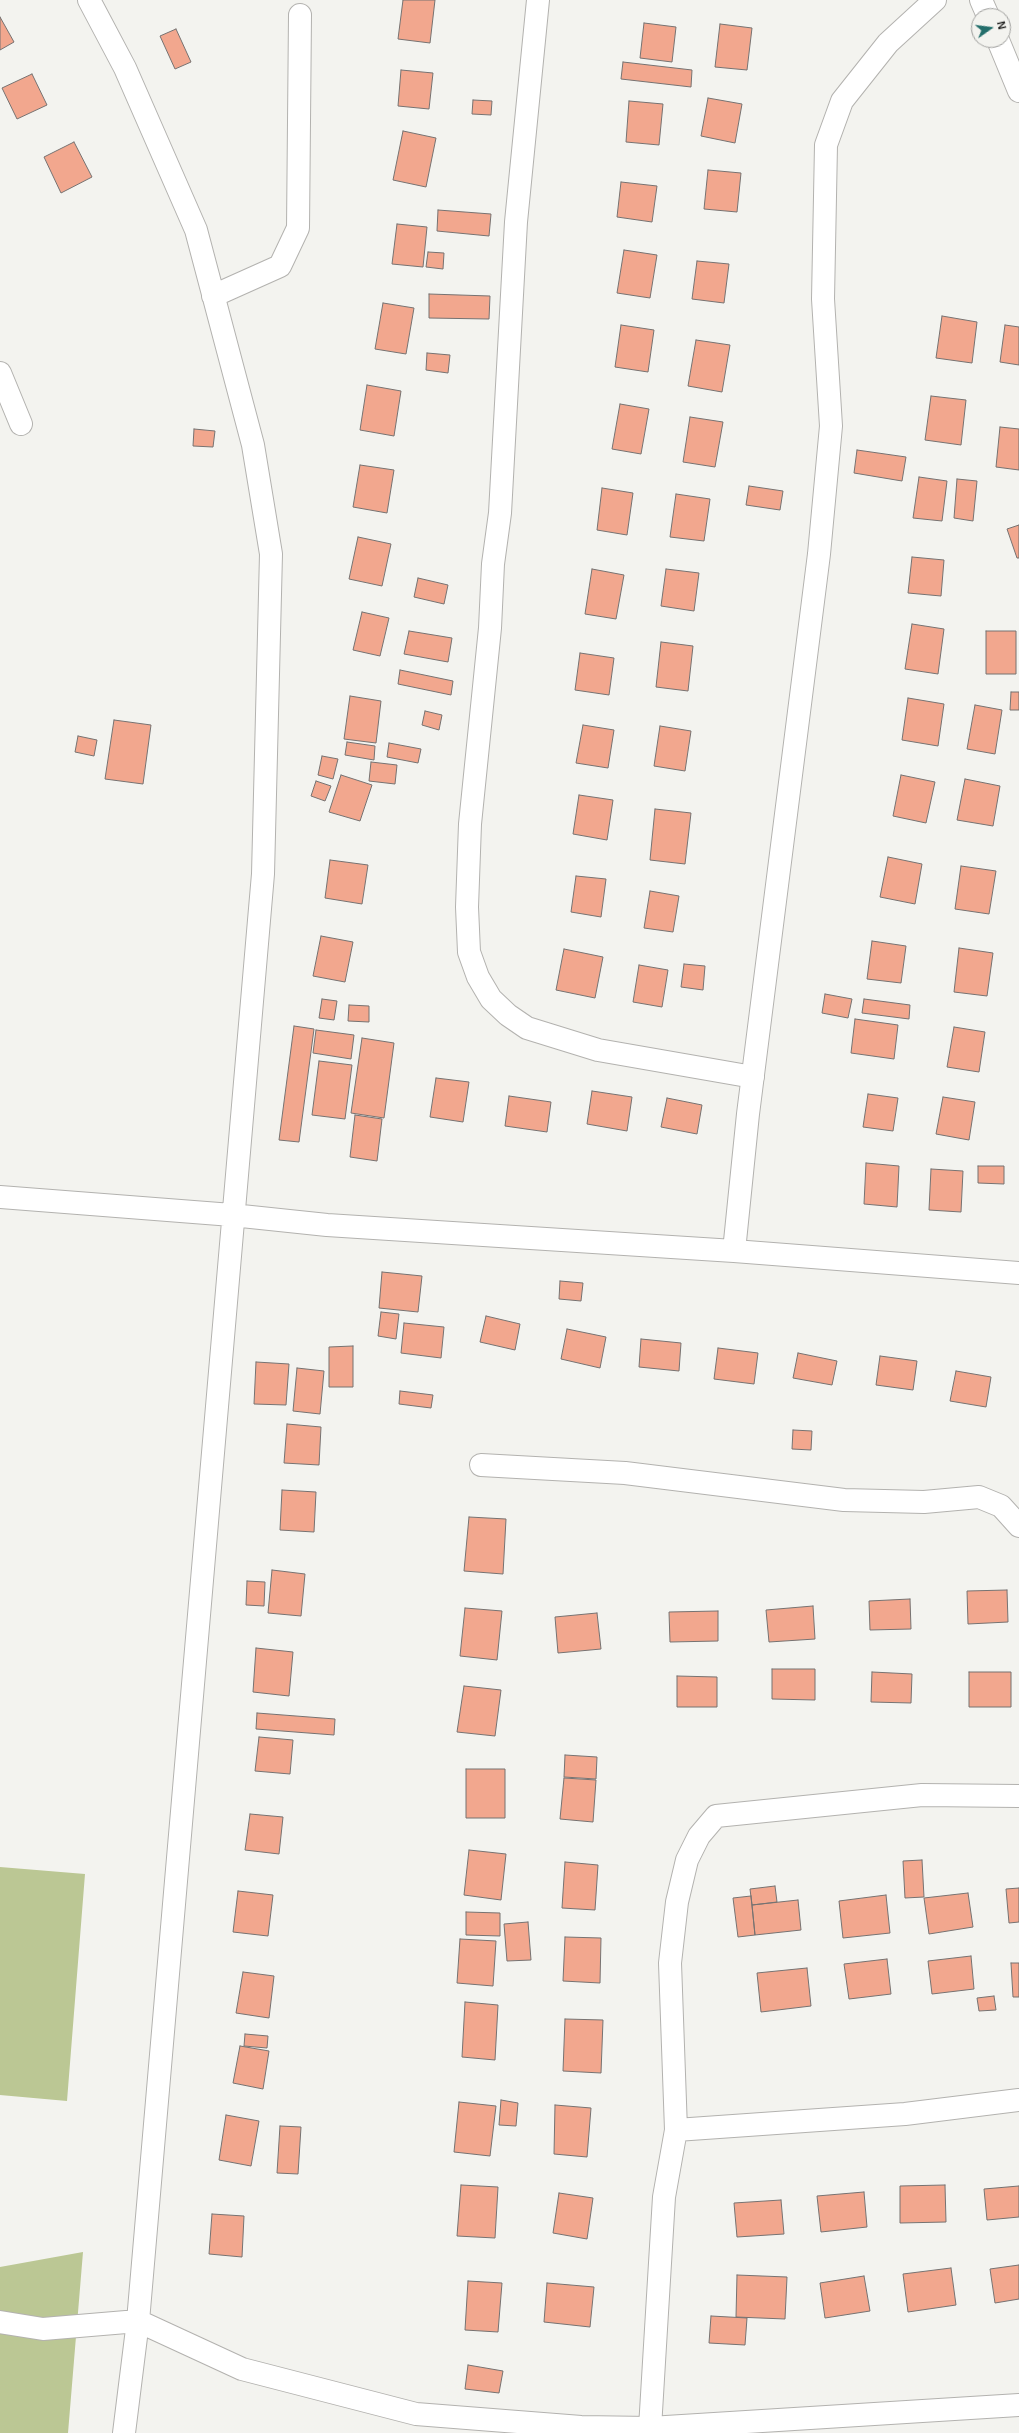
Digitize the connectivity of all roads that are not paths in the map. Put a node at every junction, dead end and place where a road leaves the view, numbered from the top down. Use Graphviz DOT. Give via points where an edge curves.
graph roads {
  1 [pos="89,0"];
  2 [pos="538,0"];
  3 [pos="935,0"];
  4 [pos="300,15"];
  5 [pos="1001,48"];
  6 [pos="1019,90"];
  7 [pos="213,296"];
  8 [pos="0,373"];
  9 [pos="21,424"];
  10 [pos="753,1077"];
  11 [pos="0,1197"];
  12 [pos="232,1215"];
  13 [pos="734,1252"];
  14 [pos="1019,1273"];
  15 [pos="481,1465"];
  16 [pos="1019,1526"];
  17 [pos="1019,1796"];
  18 [pos="1019,2100"];
  19 [pos="676,2130"];
  20 [pos="138,2321"];
  21 [pos="0,2322"];
  22 [pos="1019,2405"];
  23 [pos="650,2428"];
  24 [pos="124,2433"];
  1 -- 7 [label="street" via="128,76 196,230"];
  2 -- 10 [label="street" via="516,222 500,513 493,564 490,628 470,824 467,906 470,952 478,977 491,999 527,1028 598,1050"];
  3 -- 10 [label="street" via="888,43 842,101 826,145 823,299 831,426 819,554"];
  4 -- 7 [label="street" via="298,228 280,266"];
  5 -- 6 [label="street"];
  7 -- 12 [label="street" via="253,445 271,554 263,874"];
  8 -- 9 [label="street"];
  10 -- 13 [label="street"];
  11 -- 12 [label="street"];
  12 -- 13 [label="street" via="327,1225"];
  12 -- 20 [label="street"];
  13 -- 14 [label="street"];
  15 -- 16 [label="street" via="625,1473 844,1500 924,1502 979,1497 1001,1506"];
  17 -- 19 [label="street" via="922,1795 716,1816 699,1836 687,1860 676,1902 670,1964"];
  18 -- 19 [label="street" via="905,2114"];
  19 -- 23 [label="street" via="664,2196"];
  20 -- 21 [label="street" via="43,2329"];
  20 -- 23 [label="street" via="242,2370 416,2414 581,2427"];
  20 -- 24 [label="street"];
  22 -- 23 [label="street"];
}
